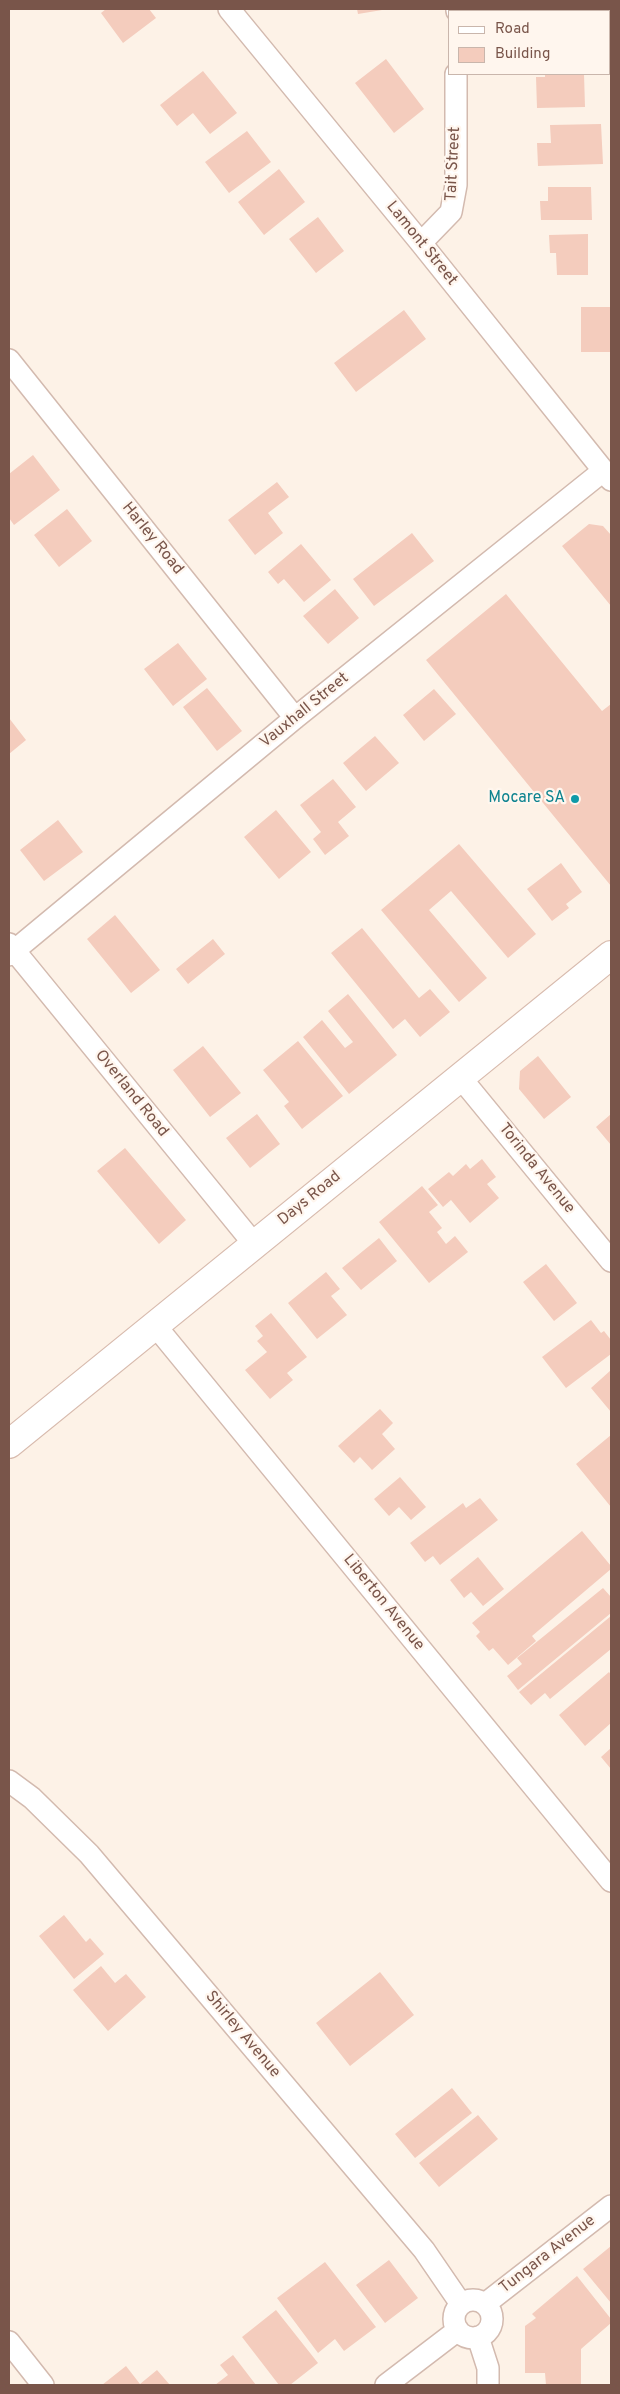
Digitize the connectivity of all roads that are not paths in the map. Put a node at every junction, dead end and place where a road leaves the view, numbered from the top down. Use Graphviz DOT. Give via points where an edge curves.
graph roads {
  1 [pos="229,9"];
  2 [pos="456,75"];
  3 [pos="421,243"];
  4 [pos="9,360"];
  5 [pos="607,476"];
  6 [pos="295,718"];
  7 [pos="11,950"];
  8 [pos="611,955"];
  9 [pos="460,1077"];
  10 [pos="254,1244"];
  11 [pos="611,1261"];
  12 [pos="154,1324"];
  13 [pos="9,1444"];
  14 [pos="9,1780"];
  15 [pos="611,1881"];
  16 [pos="611,2206"];
  17 [pos="461,2304"];
  18 [pos="485,2304"];
  19 [pos="458,2330"];
  20 [pos="478,2337"];
  21 [pos="9,2342"];
  22 [pos="43,2385"];
  23 [pos="386,2385"];
  24 [pos="488,2385"];
  1 -- 3 [label="street, Lamont Street"];
  2 -- 3 [label="street, Tait Street" via="456,185 451,212"];
  3 -- 5 [label="street, Lamont Street"];
  4 -- 6 [label="street, Harley Road"];
  5 -- 6 [label="street, Vauxhall Street"];
  6 -- 7 [label="street, Vauxhall Street"];
  7 -- 10 [label="street, Overland Road"];
  8 -- 9 [label="main road, Days Road"];
  9 -- 10 [label="main road, Days Road"];
  9 -- 11 [label="street, Torinda Avenue"];
  10 -- 12 [label="main road, Days Road"];
  12 -- 13 [label="main road, Days Road"];
  12 -- 15 [label="street, Liberton Avenue"];
  14 -- 17 [label="street, Shirley Avenue" via="89,1854 424,2250"];
  16 -- 18 [label="street, Tungara Avenue"];
  17 -- 18 [label="street" via="473,2300"];
  17 -- 19 [label="street" via="454,2319"];
  18 -- 20 [label="street" via="492,2320 488,2331"];
  19 -- 20 [label="street" via="467,2337"];
  19 -- 23 [label="street"];
  20 -- 24 [label="street" via="488,2368"];
  21 -- 22 [label="street"];
}
